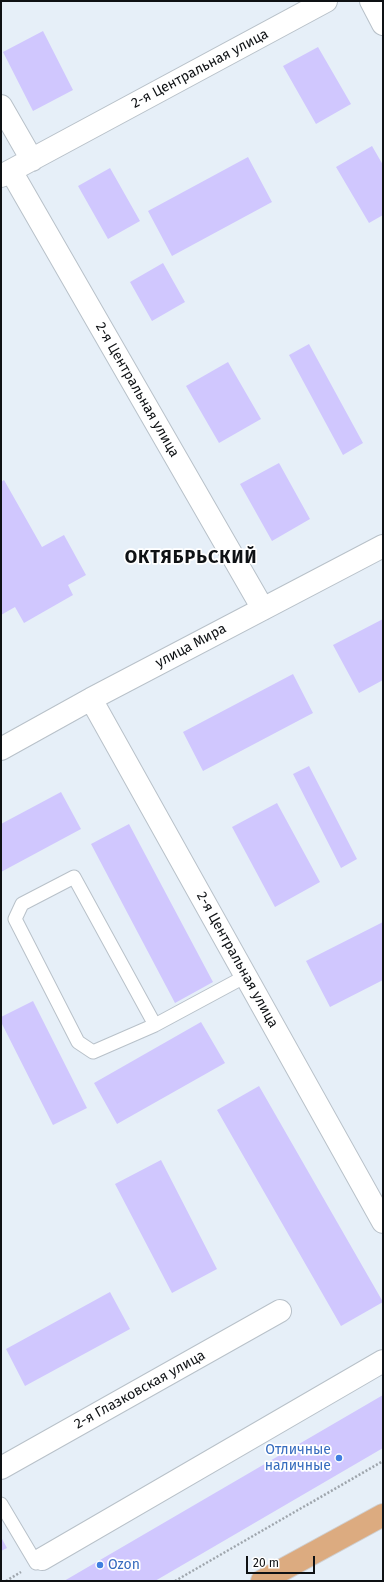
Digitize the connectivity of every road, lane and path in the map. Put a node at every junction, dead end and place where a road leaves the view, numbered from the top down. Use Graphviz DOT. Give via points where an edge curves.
graph roads {
  1 [pos="326,1"];
  2 [pos="370,1"];
  3 [pos="383,24"];
  4 [pos="1,106"];
  5 [pos="32,160"];
  6 [pos="6,173"];
  7 [pos="383,546"];
  8 [pos="263,609"];
  9 [pos="91,699"];
  10 [pos="1,749"];
  11 [pos="246,976"];
  12 [pos="155,1025"];
  13 [pos="383,1222"];
  14 [pos="280,1311"];
  15 [pos="383,1361"];
  16 [pos="383,1461"];
  17 [pos="1,1468"];
  18 [pos="1,1504"];
  19 [pos="383,1515"];
  20 [pos="39,1561"];
  21 [pos="175,1581"];
  22 [pos="262,1581"];
  1 -- 5 [label="street, 2-я Центральная улица"];
  2 -- 3 [label="street"];
  4 -- 5 [label="street"];
  5 -- 6 [label="street, 2-я Центральная улица"];
  6 -- 8 [label="street, 2-я Центральная улица"];
  7 -- 8 [label="street, улица Мира"];
  8 -- 9 [label="street, улица Мира"];
  9 -- 10 [label="street, улица Мира"];
  9 -- 11 [label="street, 2-я Центральная улица"];
  11 -- 12 [label="lane"];
  11 -- 13 [label="street, 2-я Центральная улица"];
  12 -- 12 [label="lane" via="74,877 22,904 15,919 78,1042 93,1052"];
  14 -- 17 [label="street, 2-я Глазковская улица"];
  15 -- 20 [label="street"];
  16 -- 21 [label="path"];
  18 -- 20 [label="lane"];
  19 -- 22 [label="main road"];
}
